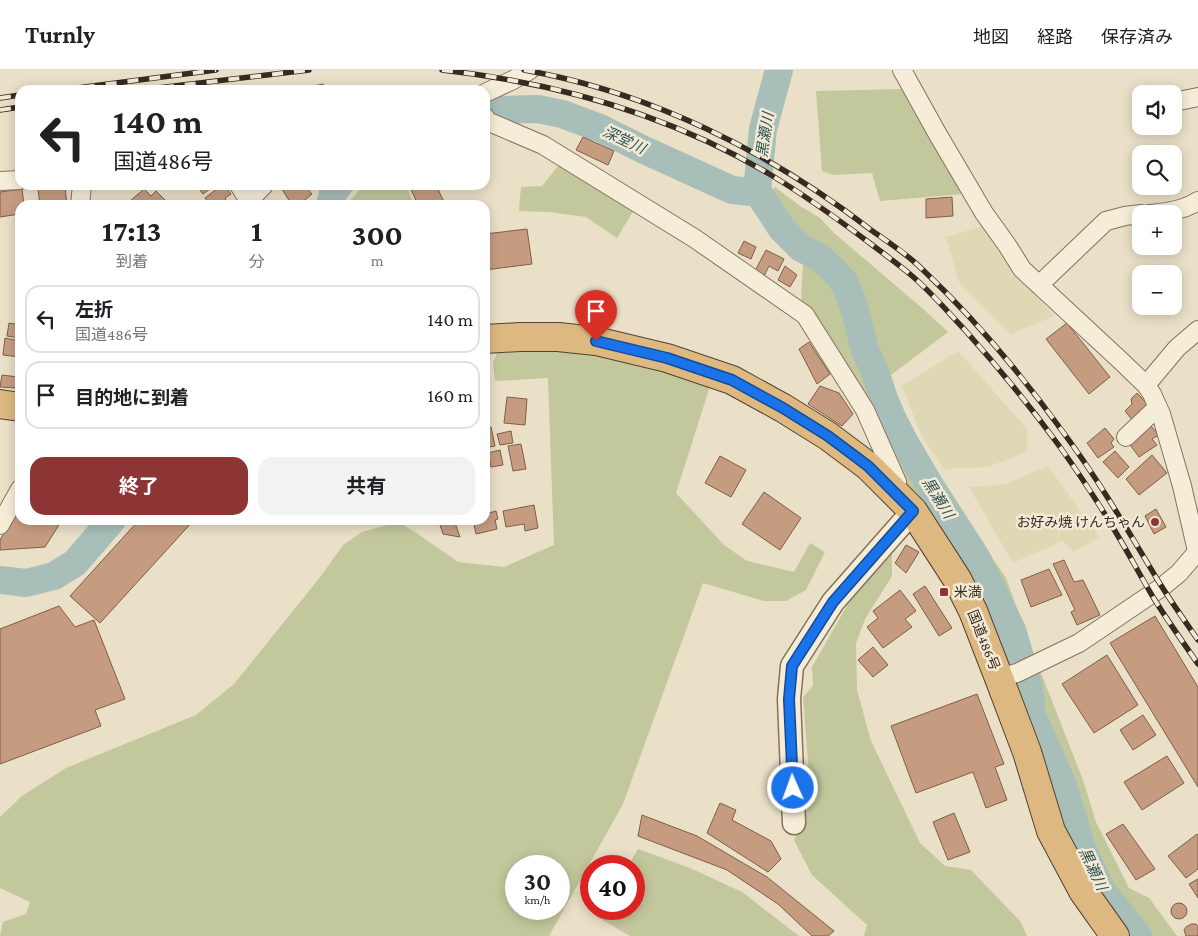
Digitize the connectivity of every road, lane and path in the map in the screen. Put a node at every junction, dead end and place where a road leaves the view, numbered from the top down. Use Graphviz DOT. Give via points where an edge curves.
graph roads {
  1 [pos="530,70"];
  2 [pos="902,70"];
  3 [pos="490,90"];
  4 [pos="1198,98"];
  5 [pos="1182,101"];
  6 [pos="490,121"];
  7 [pos="15,180"];
  8 [pos="0,181"];
  9 [pos="259,190"];
  10 [pos="250,200"];
  11 [pos="1198,201"];
  12 [pos="1182,209"];
  13 [pos="1132,215"];
  14 [pos="1039,285"];
  15 [pos="1198,330"];
  16 [pos="490,339"];
  17 [pos="1146,385"];
  18 [pos="0,404"];
  19 [pos="15,406"];
  20 [pos="1158,408"];
  21 [pos="1126,437"];
  22 [pos="893,490"];
  23 [pos="15,498"];
  24 [pos="913,511"];
  25 [pos="0,525"];
  26 [pos="1198,551"];
  27 [pos="1008,676"];
  28 [pos="794,823"];
  29 [pos="1115,936"];
  1 -- 3 [label="street"];
  2 -- 14 [label="street" via="984,213 1022,268"];
  4 -- 5 [label="street"];
  6 -- 22 [label="street" via="552,150 694,238 805,316 865,410 898,482"];
  7 -- 8 [label="street"];
  9 -- 10 [label="street"];
  11 -- 12 [label="street"];
  13 -- 14 [label="street" via="1106,221"];
  14 -- 17 [label="street"];
  15 -- 17 [label="street" via="1177,348"];
  16 -- 22 [label="highway, 国道486号" via="558,337 596,341 667,358 732,380 828,436"];
  17 -- 20 [label="street"];
  18 -- 19 [label="highway"];
  20 -- 21 [label="street"];
  20 -- 26 [label="street"];
  22 -- 24 [label="highway, 国道486号"];
  23 -- 25 [label="street"];
  24 -- 27 [label="highway, 国道486号" via="957,579"];
  24 -- 28 [label="street" via="833,602 792,666 789,699"];
  26 -- 27 [label="street" via="1162,587 1079,642"];
  27 -- 29 [label="highway, 国道486号" via="1051,830 1083,891"];
}
